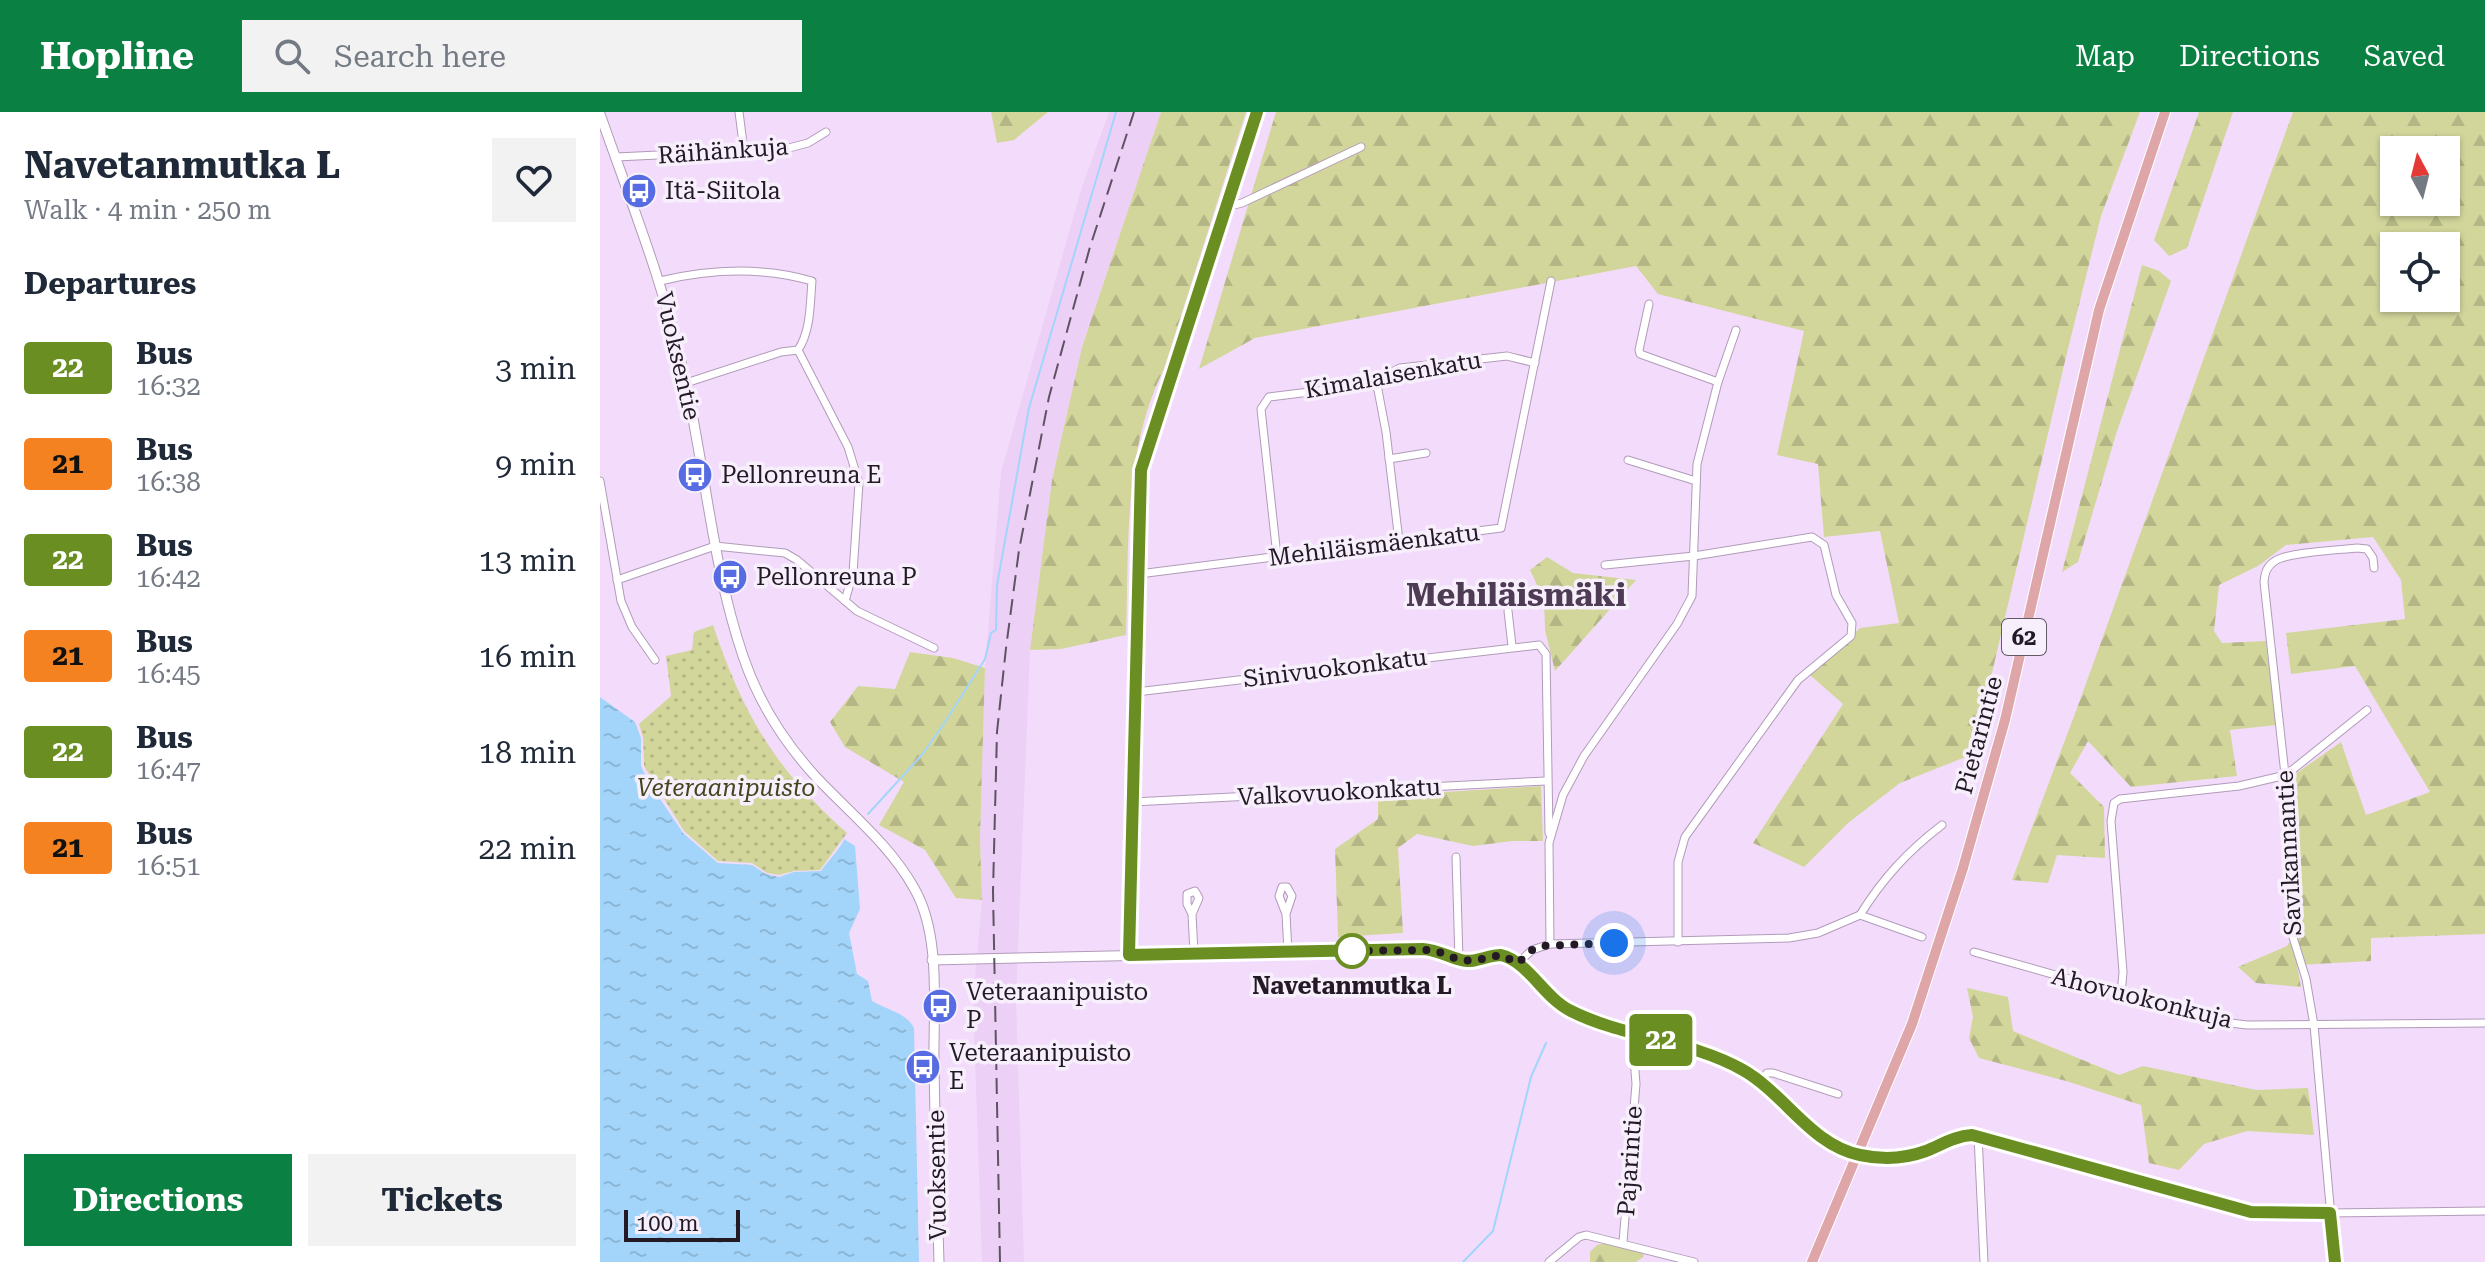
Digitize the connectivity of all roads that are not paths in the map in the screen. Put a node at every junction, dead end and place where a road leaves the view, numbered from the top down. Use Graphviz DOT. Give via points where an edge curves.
graph roads {
  1 [pos="739,112"];
  2 [pos="1257,112"];
  3 [pos="2165,112"];
  4 [pos="600,114"];
  5 [pos="826,132"];
  6 [pos="1361,147"];
  7 [pos="744,151"];
  8 [pos="616,157"];
  9 [pos="1226,207"];
  10 [pos="660,281"];
  11 [pos="1551,281"];
  12 [pos="1649,304"];
  13 [pos="1736,330"];
  14 [pos="798,350"];
  15 [pos="1535,363"];
  16 [pos="1718,382"];
  17 [pos="686,383"];
  18 [pos="1374,383"];
  19 [pos="1426,453"];
  20 [pos="1389,459"];
  21 [pos="1628,460"];
  22 [pos="600,481"];
  23 [pos="1696,481"];
  24 [pos="1399,541"];
  25 [pos="715,546"];
  26 [pos="1277,556"];
  27 [pos="1694,556"];
  28 [pos="1605,565"];
  29 [pos="2374,568"];
  30 [pos="1139,574"];
  31 [pos="617,580"];
  32 [pos="845,601"];
  33 [pos="1508,611"];
  34 [pos="1512,646"];
  35 [pos="934,648"];
  36 [pos="655,660"];
  37 [pos="1136,692"];
  38 [pos="2367,710"];
  39 [pos="2286,775"];
  40 [pos="1546,781"];
  41 [pos="1132,802"];
  42 [pos="1942,825"];
  43 [pos="1549,843"];
  44 [pos="1456,857"];
  45 [pos="1192,914"];
  46 [pos="1286,914"];
  47 [pos="1860,915"];
  48 [pos="1922,937"];
  49 [pos="1678,942"];
  50 [pos="1550,944"];
  51 [pos="1288,952"];
  52 [pos="1974,952"];
  53 [pos="1194,954"];
  54 [pos="1129,955"];
  55 [pos="932,960"];
  56 [pos="1459,960"];
  57 [pos="1518,963"];
  58 [pos="2121,995"];
  59 [pos="2485,1023"];
  60 [pos="2314,1025"];
  61 [pos="1632,1031"];
  62 [pos="1760,1082"];
  63 [pos="1838,1094"];
  64 [pos="1978,1136"];
  65 [pos="1859,1155"];
  66 [pos="2485,1211"];
  67 [pos="2330,1213"];
  68 [pos="1623,1242"];
  69 [pos="939,1262"];
  70 [pos="1549,1262"];
  71 [pos="1694,1262"];
  72 [pos="1812,1262"];
  73 [pos="1984,1262"];
  74 [pos="2335,1262"];
  1 -- 7 [label="street"];
  2 -- 9 [label="street"];
  3 -- 65 [label="main road, Pietarintie / 62" via="2099,310 1975,830 1912,1024"];
  4 -- 8 [label="street, Vuoksentie"];
  5 -- 7 [label="street, Räihänkuja" via="785,149"];
  6 -- 9 [label="street"];
  7 -- 8 [label="street, Räihänkuja"];
  8 -- 10 [label="street, Vuoksentie"];
  9 -- 30 [label="street" via="1144,459"];
  10 -- 14 [label="street" via="735,270 812,281 804,341"];
  10 -- 17 [label="street, Vuoksentie"];
  11 -- 15 [label="street, Mehiläismäenkatu"];
  12 -- 16 [label="street" via="1640,354"];
  13 -- 16 [label="street"];
  14 -- 17 [label="street"];
  14 -- 32 [label="street" via="848,447 859,483 853,573"];
  15 -- 18 [label="street, Kimalaisenkatu" via="1507,356 1400,368"];
  15 -- 24 [label="street, Mehiläismäenkatu" via="1501,528"];
  16 -- 23 [label="street"];
  17 -- 25 [label="street, Vuoksentie"];
  18 -- 20 [label="street"];
  18 -- 26 [label="street, Kimalaisenkatu" via="1277,395 1264,402"];
  19 -- 20 [label="street"];
  20 -- 24 [label="street"];
  21 -- 23 [label="street"];
  22 -- 31 [label="street"];
  23 -- 27 [label="street"];
  24 -- 26 [label="street, Mehiläismäenkatu"];
  25 -- 31 [label="street"];
  25 -- 32 [label="street" via="785,553"];
  25 -- 55 [label="street, Vuoksentie" via="744,659 774,722 815,775 901,867 922,905"];
  26 -- 30 [label="street, Mehiläismäenkatu"];
  27 -- 28 [label="street"];
  27 -- 43 [label="street" via="1692,596 1571,776"];
  27 -- 49 [label="street" via="1820,540 1853,630 1798,680 1685,837 1678,862"];
  29 -- 39 [label="street, Savikannantie" via="2367,549 2357,548 2280,558 2264,573"];
  30 -- 37 [label="street"];
  31 -- 36 [label="street" via="626,615"];
  32 -- 35 [label="street"];
  33 -- 34 [label="street"];
  34 -- 37 [label="street, Sinivuokonkatu"];
  34 -- 40 [label="street, Sinivuokonkatu" via="1533,643 1546,654"];
  37 -- 41 [label="street"];
  38 -- 39 [label="street"];
  39 -- 58 [label="street" via="2114,803"];
  39 -- 60 [label="street, Savikannantie" via="2295,875 2289,917"];
  40 -- 41 [label="street, Valkovuokonkatu"];
  40 -- 43 [label="street"];
  41 -- 54 [label="street"];
  42 -- 47 [label="street" via="1893,868"];
  43 -- 50 [label="street"];
  44 -- 56 [label="street"];
  45 -- 53 [label="street"];
  46 -- 51 [label="street"];
  47 -- 48 [label="street"];
  47 -- 49 [label="street" via="1804,936"];
  49 -- 50 [label="street"];
  50 -- 57 [label="street" via="1532,950"];
  51 -- 53 [label="street"];
  51 -- 56 [label="street" via="1434,950"];
  52 -- 58 [label="street, Ahovuokonkuja"];
  53 -- 54 [label="street"];
  54 -- 55 [label="street"];
  55 -- 69 [label="street, Vuoksentie"];
  56 -- 57 [label="street" via="1501,955"];
  57 -- 61 [label="street" via="1571,1011"];
  58 -- 60 [label="street, Ahovuokonkuja" via="2222,1022"];
  59 -- 60 [label="street, Ahovuokonkuja"];
  60 -- 67 [label="street, Savikannantie"];
  61 -- 62 [label="street" via="1716,1057"];
  61 -- 68 [label="street, Pajarintie" via="1636,1084"];
  62 -- 63 [label="street" via="1773,1073"];
  62 -- 65 [label="street" via="1812,1130"];
  64 -- 65 [label="street" via="1900,1158"];
  64 -- 67 [label="street" via="2251,1212"];
  64 -- 73 [label="street"];
  65 -- 72 [label="main road, Pietarintie / 62"];
  66 -- 67 [label="street"];
  67 -- 74 [label="street, Savikannantie"];
  68 -- 70 [label="street, Pajarintie" via="1579,1237"];
  68 -- 71 [label="street, Pajarintie"];
}
